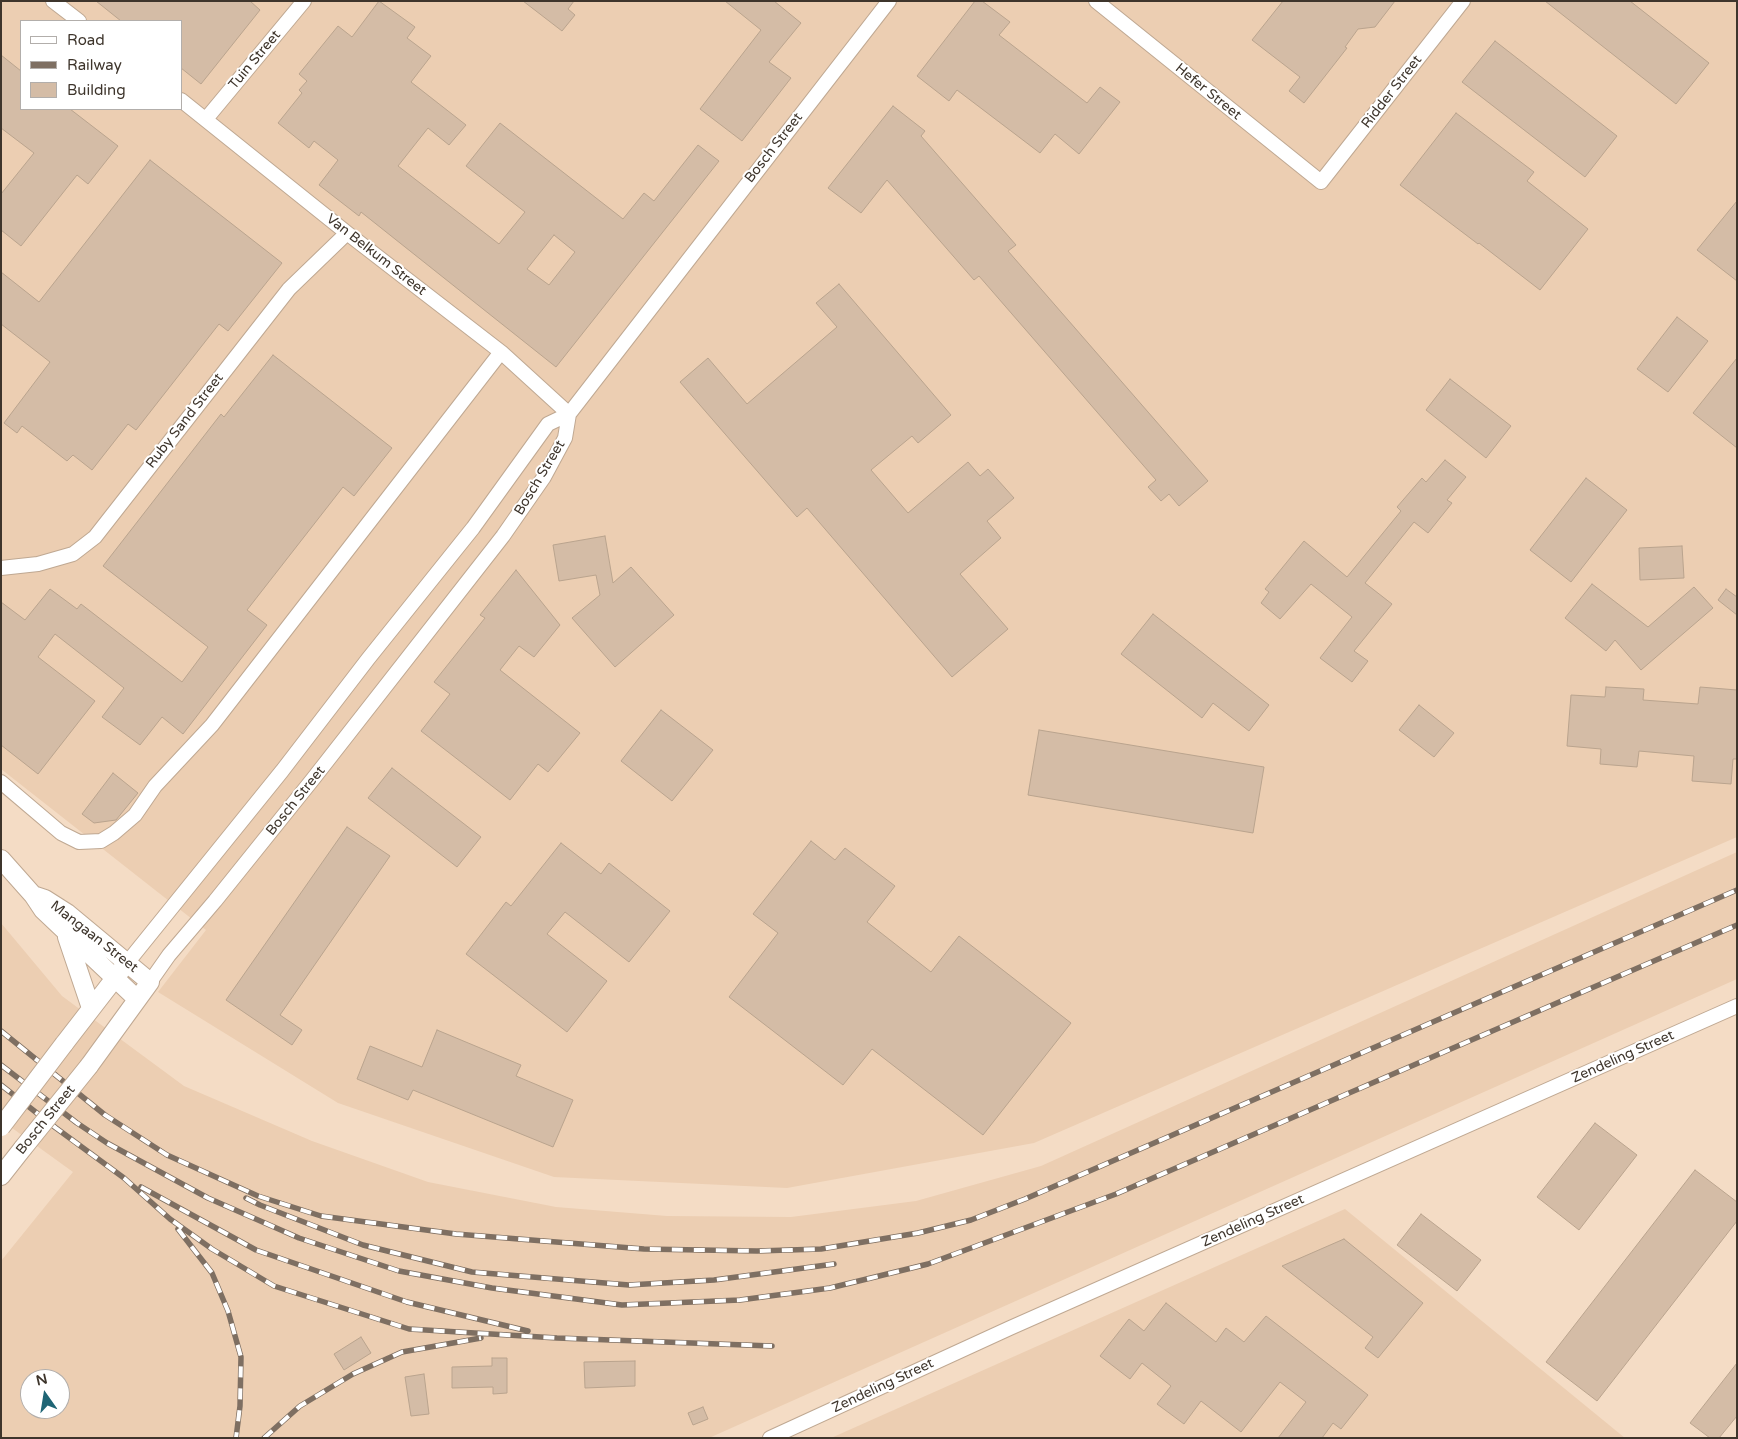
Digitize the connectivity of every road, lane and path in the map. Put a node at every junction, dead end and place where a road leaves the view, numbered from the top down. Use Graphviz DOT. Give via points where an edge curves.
graph roads {
  1 [pos="53,1"];
  2 [pos="304,1"];
  3 [pos="889,1"];
  4 [pos="1096,1"];
  5 [pos="1463,1"];
  6 [pos="78,20"];
  7 [pos="182,101"];
  8 [pos="206,119"];
  9 [pos="1321,182"];
  10 [pos="347,233"];
  11 [pos="501,352"];
  12 [pos="569,414"];
  13 [pos="1,568"];
  14 [pos="1,782"];
  15 [pos="1,860"];
  16 [pos="33,895"];
  17 [pos="66,933"];
  18 [pos="127,963"];
  19 [pos="114,979"];
  20 [pos="150,982"];
  21 [pos="137,999"];
  22 [pos="1737,1006"];
  23 [pos="92,1008"];
  24 [pos="1,1127"];
  25 [pos="1,1176"];
  26 [pos="770,1438"];
  1 -- 6 [label="street"];
  2 -- 8 [label="street, Tuin Street"];
  3 -- 12 [label="street, Bosch Street"];
  4 -- 9 [label="street, Hefer Street"];
  5 -- 9 [label="street, Ridder Street"];
  7 -- 8 [label="street, Van Belkum Street"];
  8 -- 10 [label="street, Van Belkum Street"];
  10 -- 11 [label="street, Van Belkum Street"];
  10 -- 13 [label="street, Ruby Sand Street" via="289,289 95,537 73,554 38,564"];
  11 -- 12 [label="street, Van Belkum Street"];
  11 -- 14 [label="street" via="212,725 155,786 135,815 114,834 101,841 79,842 61,833"];
  12 -- 18 [label="street, Bosch Street" via="548,424 473,528"];
  12 -- 20 [label="street, Bosch Street" via="565,438 544,477 504,536"];
  15 -- 16 [label="street"];
  16 -- 17 [label="street, Mangaan Street" via="42,910"];
  16 -- 18 [label="street, Mangaan Street" via="67,913"];
  17 -- 19 [label="street, Mangaan Street"];
  17 -- 23 [label="street"];
  18 -- 19 [label="street, Bosch Street"];
  18 -- 20 [label="street, Mangaan Street"];
  19 -- 21 [label="street, Mangaan Street"];
  19 -- 23 [label="street, Bosch Street"];
  20 -- 21 [label="street, Bosch Street"];
  21 -- 25 [label="street, Bosch Street, bridge" via="89,1066"];
  22 -- 26 [label="street, Zendeling Street" via="1019,1324"];
  23 -- 24 [label="street, Bosch Street, bridge"];
}
